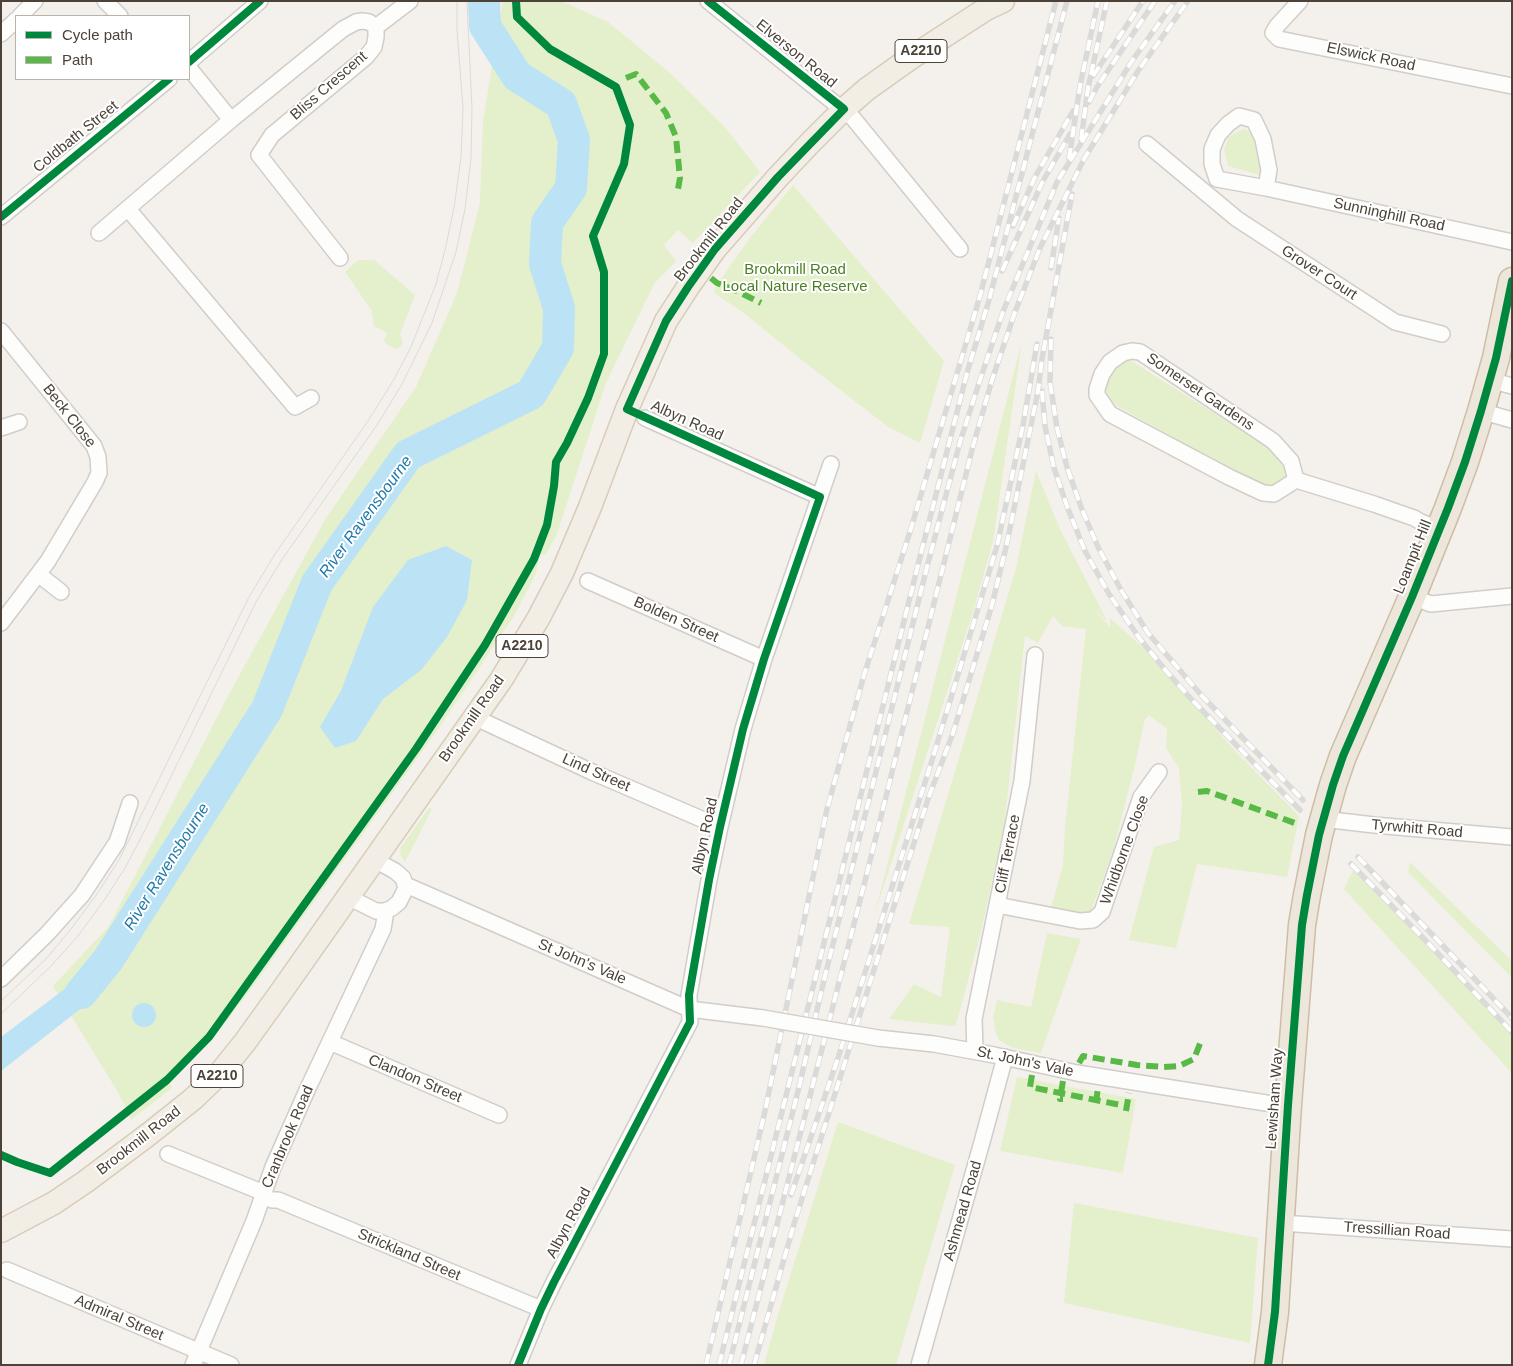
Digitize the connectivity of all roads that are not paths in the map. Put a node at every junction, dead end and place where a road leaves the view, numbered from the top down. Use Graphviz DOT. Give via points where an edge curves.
graph roads {
  1 [pos="35,1"];
  2 [pos="105,1"];
  3 [pos="260,1"];
  4 [pos="410,1"];
  5 [pos="1003,1"];
  6 [pos="1300,1"];
  7 [pos="713,3"];
  8 [pos="21,15"];
  9 [pos="119,15"];
  10 [pos="15,21"];
  11 [pos="376,27"];
  12 [pos="1,34"];
  13 [pos="190,61"];
  14 [pos="190,69"];
  15 [pos="168,80"];
  16 [pos="1512,86"];
  17 [pos="844,109"];
  18 [pos="231,120"];
  19 [pos="1147,144"];
  20 [pos="1217,179"];
  21 [pos="1266,188"];
  22 [pos="1206,192"];
  23 [pos="128,209"];
  24 [pos="1,217"];
  25 [pos="99,233"];
  26 [pos="1512,242"];
  27 [pos="960,249"];
  28 [pos="340,258"];
  29 [pos="1512,281"];
  30 [pos="1,331"];
  31 [pos="1442,334"];
  32 [pos="1501,383"];
  33 [pos="311,398"];
  34 [pos="1482,411"];
  35 [pos="645,418"];
  36 [pos="1512,420"];
  37 [pos="19,422"];
  38 [pos="1,428"];
  39 [pos="831,464"];
  40 [pos="1296,480"];
  41 [pos="820,497"];
  42 [pos="1439,529"];
  43 [pos="38,574"];
  44 [pos="588,581"];
  45 [pos="61,592"];
  46 [pos="1512,596"];
  47 [pos="1412,597"];
  48 [pos="1,623"];
  49 [pos="1035,655"];
  50 [pos="764,659"];
  51 [pos="474,717"];
  52 [pos="1159,772"];
  53 [pos="130,803"];
  54 [pos="720,827"];
  55 [pos="1321,827"];
  56 [pos="1512,837"];
  57 [pos="373,859"];
  58 [pos="406,885"];
  59 [pos="348,897"];
  60 [pos="997,905"];
  61 [pos="385,911"];
  62 [pos="1,979"];
  63 [pos="689,1008"];
  64 [pos="763,1018"];
  65 [pos="330,1042"];
  66 [pos="975,1051"];
  67 [pos="1005,1057"];
  68 [pos="1288,1105"];
  69 [pos="499,1115"];
  70 [pos="168,1154"];
  71 [pos="263,1195"];
  72 [pos="1282,1223"];
  73 [pos="1,1231"];
  74 [pos="1512,1239"];
  75 [pos="7,1270"];
  76 [pos="541,1309"];
  77 [pos="196,1358"];
  78 [pos="230,1365"];
  79 [pos="518,1365"];
  80 [pos="919,1365"];
  81 [pos="1268,1365"];
  1 -- 8 [label="street"];
  2 -- 9 [label="street"];
  3 -- 13 [label="street"];
  4 -- 11 [label="street"];
  5 -- 17 [label="main road, Brookmill Road / A2210" via="912,57"];
  6 -- 16 [label="street, Elswick Road" via="1273,33 1279,39"];
  7 -- 17 [label="street, Elverson Road"];
  10 -- 12 [label="street"];
  11 -- 18 [label="street" via="362,21 343,29"];
  11 -- 28 [label="street, Bliss Crescent" via="374,47 366,57 272,135 259,155"];
  14 -- 18 [label="street"];
  15 -- 24 [label="street, Coldbath Street"];
  17 -- 27 [label="street, Elverson Road"];
  17 -- 51 [label="main road, Brookmill Road / A2210" via="715,249 666,321 562,573 538,619"];
  18 -- 23 [label="street"];
  19 -- 22 [label="street, Grover Court"];
  20 -- 21 [label="street, Sunninghill Road"];
  20 -- 21 [label="street" via="1212,149 1218,135 1239,116 1254,120 1264,139 1269,170"];
  20 -- 22 [label="street"];
  21 -- 26 [label="street, Sunninghill Road"];
  22 -- 31 [label="street, Grover Court" via="1237,219 1395,322"];
  23 -- 25 [label="street"];
  23 -- 33 [label="street" via="295,407"];
  29 -- 32 [label="highway, Loampit Hill" via="1496,358"];
  30 -- 43 [label="street, Beck Close" via="94,446 98,457 99,473 95,482"];
  32 -- 34 [label="highway, Loampit Hill"];
  34 -- 36 [label="street"];
  34 -- 42 [label="highway, Loampit Hill"];
  35 -- 41 [label="street, Albyn Road"];
  37 -- 38 [label="street"];
  39 -- 41 [label="street, Albyn Road"];
  40 -- 40 [label="street, Somerset Gardens" via="1274,494 1262,494 1110,414 1097,395 1102,374 1110,362 1124,353 1140,352 1273,442 1291,461"];
  40 -- 42 [label="street" via="1374,504"];
  41 -- 50 [label="street, Albyn Road"];
  42 -- 47 [label="highway, Loampit Hill"];
  43 -- 45 [label="street"];
  43 -- 48 [label="street, Beck Close"];
  44 -- 50 [label="street, Bolden Street"];
  46 -- 47 [label="street" via="1431,604"];
  47 -- 55 [label="highway, Loampit Hill" via="1343,756"];
  49 -- 60 [label="street, Cliff Terrace" via="1022,781"];
  50 -- 54 [label="street, Albyn Road" via="743,729"];
  51 -- 54 [label="street, Lind Street"];
  51 -- 57 [label="main road, Brookmill Road / A2210"];
  52 -- 60 [label="street, Whidborne Close" via="1141,797 1102,912 1093,920 1080,921"];
  53 -- 62 [label="street" via="117,842 82,895"];
  54 -- 63 [label="street, Albyn Road"];
  55 -- 56 [label="street, Tyrwhitt Road" via="1374,825"];
  55 -- 68 [label="highway, Lewisham Way" via="1302,925"];
  57 -- 58 [label="street, St John's Vale" via="395,871"];
  57 -- 59 [label="main road, Brookmill Road / A2210"];
  58 -- 61 [label="street" via="399,902"];
  58 -- 63 [label="street, St John's Vale"];
  59 -- 61 [label="street" via="376,911"];
  59 -- 73 [label="main road, Brookmill Road / A2210" via="250,1035 220,1073 193,1099 85,1182 54,1203"];
  60 -- 66 [label="street, Cliff Terrace" via="974,1020"];
  61 -- 65 [label="street, Cranbrook Road" via="383,929"];
  63 -- 64 [label="street, St John's Vale"];
  63 -- 76 [label="street, Albyn Road" via="690,1022"];
  64 -- 66 [label="street, St. John's Vale, bridge"];
  65 -- 69 [label="street, Clandon Street"];
  65 -- 71 [label="street, Cranbrook Road"];
  66 -- 67 [label="street, St. John's Vale"];
  67 -- 68 [label="street, St. John's Vale" via="1077,1073"];
  67 -- 80 [label="street, Ashmead Road"];
  68 -- 72 [label="highway, Lewisham Way"];
  70 -- 71 [label="street, Strickland Street"];
  71 -- 76 [label="street, Strickland Street"];
  71 -- 77 [label="street, Cranbrook Road"];
  72 -- 74 [label="street, Tressillian Road"];
  72 -- 81 [label="highway, Lewisham Way"];
  75 -- 77 [label="street, Admiral Street"];
  76 -- 79 [label="street, Albyn Road"];
  77 -- 78 [label="street, Admiral Street"];
}
